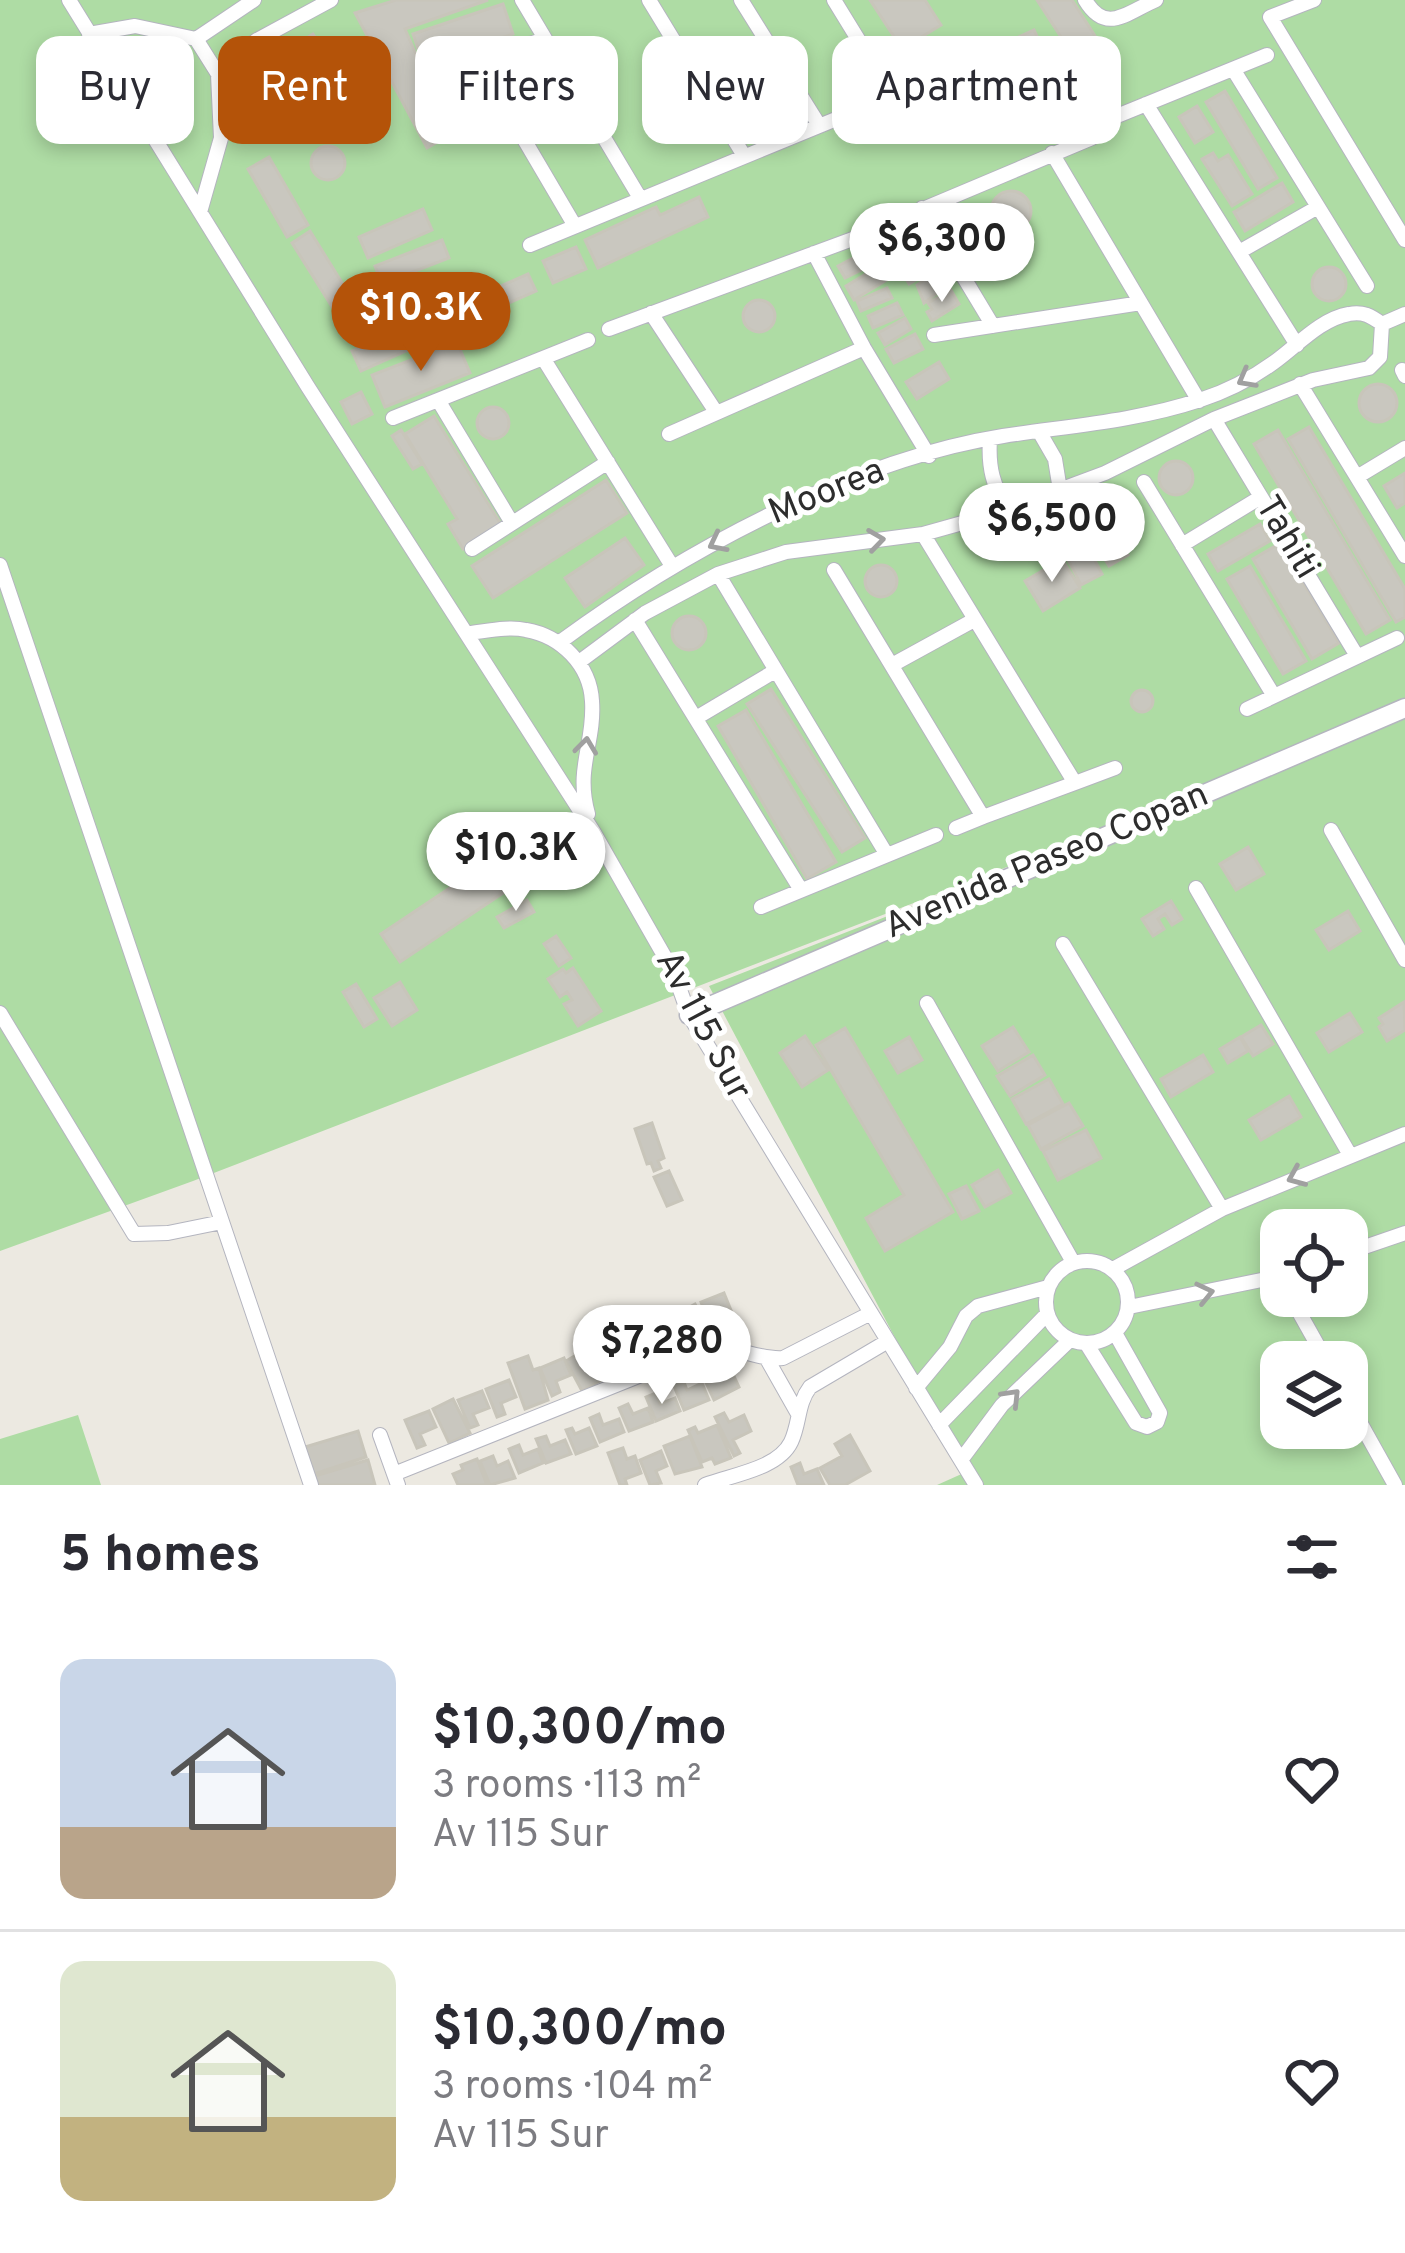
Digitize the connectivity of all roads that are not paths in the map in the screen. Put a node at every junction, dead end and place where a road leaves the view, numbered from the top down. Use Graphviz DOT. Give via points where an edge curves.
graph roads {
  1 [pos="69,0"];
  2 [pos="254,0"];
  3 [pos="331,0"];
  4 [pos="522,0"];
  5 [pos="741,0"];
  6 [pos="834,0"];
  7 [pos="1085,0"];
  8 [pos="1156,0"];
  9 [pos="1314,0"];
  10 [pos="653,2"];
  11 [pos="89,34"];
  12 [pos="264,36"];
  13 [pos="543,36"];
  14 [pos="856,36"];
  15 [pos="196,39"];
  16 [pos="1267,55"];
  17 [pos="1233,69"];
  18 [pos="218,74"];
  19 [pos="1145,104"];
  20 [pos="1121,114"];
  21 [pos="832,120"];
  22 [pos="819,125"];
  23 [pos="219,144"];
  24 [pos="527,144"];
  25 [pos="608,144"];
  26 [pos="1076,144"];
  27 [pos="1052,153"];
  28 [pos="743,154"];
  29 [pos="640,198"];
  30 [pos="1318,207"];
  31 [pos="922,208"];
  32 [pos="200,212"];
  33 [pos="575,226"];
  34 [pos="878,228"];
  35 [pos="858,236"];
  36 [pos="1405,240"];
  37 [pos="530,244"];
  38 [pos="1239,252"];
  39 [pos="814,253"];
  40 [pos="1367,286"];
  41 [pos="1141,302"];
  42 [pos="651,313"];
  43 [pos="1405,314"];
  44 [pos="1382,324"];
  45 [pos="993,326"];
  46 [pos="609,329"];
  47 [pos="934,335"];
  48 [pos="587,340"];
  49 [pos="1297,344"];
  50 [pos="863,348"];
  51 [pos="543,358"];
  52 [pos="1300,384"];
  53 [pos="438,400"];
  54 [pos="1199,401"];
  55 [pos="716,412"];
  56 [pos="393,418"];
  57 [pos="1214,419"];
  58 [pos="1040,433"];
  59 [pos="669,434"];
  60 [pos="990,439"];
  61 [pos="1405,448"];
  62 [pos="928,456"];
  63 [pos="608,462"];
  64 [pos="1357,477"];
  65 [pos="1144,482"];
  66 [pos="1060,490"];
  67 [pos="1262,497"];
  68 [pos="1008,510"];
  69 [pos="512,523"];
  70 [pos="923,534"];
  71 [pos="1182,545"];
  72 [pos="472,549"];
  73 [pos="1405,556"];
  74 [pos="0,565"];
  75 [pos="672,566"];
  76 [pos="834,570"];
  77 [pos="718,574"];
  78 [pos="614,603"];
  79 [pos="974,620"];
  80 [pos="631,624"];
  81 [pos="469,633"];
  82 [pos="1397,638"];
  83 [pos="560,642"];
  84 [pos="1358,656"];
  85 [pos="579,662"];
  86 [pos="892,665"];
  87 [pos="775,671"];
  88 [pos="1274,696"];
  89 [pos="1405,708"];
  90 [pos="1247,709"];
  91 [pos="696,718"];
  92 [pos="1115,768"];
  93 [pos="1075,783"];
  94 [pos="983,818"];
  95 [pos="956,828"];
  96 [pos="1331,830"];
  97 [pos="592,831"];
  98 [pos="936,836"];
  99 [pos="887,855"];
  100 [pos="1196,888"];
  101 [pos="801,890"];
  102 [pos="760,907"];
  103 [pos="1063,944"];
  104 [pos="1405,960"];
  105 [pos="928,1003"];
  106 [pos="0,1013"];
  107 [pos="689,1015"];
  108 [pos="1405,1134"];
  109 [pos="1350,1155"];
  110 [pos="1222,1209"];
  111 [pos="222,1222"];
  112 [pos="1405,1233"];
  113 [pos="1368,1246"];
  114 [pos="1073,1262"];
  115 [pos="1112,1269"];
  116 [pos="1260,1281"];
  117 [pos="1048,1286"];
  118 [pos="1129,1307"];
  119 [pos="871,1313"];
  120 [pos="1047,1314"];
  121 [pos="1115,1333"];
  122 [pos="888,1341"];
  123 [pos="1078,1341"];
  124 [pos="767,1359"];
  125 [pos="1143,1384"];
  126 [pos="916,1388"];
  127 [pos="1121,1395"];
  128 [pos="798,1413"];
  129 [pos="939,1425"];
  130 [pos="380,1435"];
  131 [pos="1368,1437"];
  132 [pos="961,1460"];
  133 [pos="396,1480"];
  134 [pos="311,1485"];
  135 [pos="705,1485"];
  136 [pos="976,1485"];
  137 [pos="1395,1485"];
  1 -- 11 [label="street, Av 115 Sur"];
  2 -- 15 [label="street"];
  3 -- 12 [label="street"];
  4 -- 13 [label="street"];
  5 -- 22 [label="street"];
  6 -- 14 [label="street"];
  7 -- 8 [label="street" via="1107,21"];
  9 -- 36 [label="street" via="1270,16"];
  10 -- 28 [label="street"];
  11 -- 15 [label="street" via="135,26"];
  11 -- 32 [label="street, Av 115 Sur"];
  15 -- 18 [label="street"];
  16 -- 17 [label="street"];
  17 -- 19 [label="street"];
  17 -- 30 [label="street"];
  19 -- 20 [label="street"];
  19 -- 38 [label="street"];
  21 -- 22 [label="street"];
  22 -- 28 [label="street"];
  23 -- 32 [label="street"];
  24 -- 33 [label="street"];
  25 -- 29 [label="street"];
  26 -- 27 [label="street"];
  27 -- 31 [label="street"];
  27 -- 41 [label="street"];
  28 -- 29 [label="street"];
  29 -- 33 [label="street"];
  30 -- 38 [label="street"];
  30 -- 40 [label="street"];
  31 -- 34 [label="street"];
  31 -- 45 [label="street"];
  32 -- 81 [label="street, Av 115 Sur"];
  33 -- 37 [label="street"];
  35 -- 39 [label="street"];
  38 -- 49 [label="street"];
  39 -- 42 [label="street"];
  39 -- 50 [label="street"];
  41 -- 45 [label="street"];
  41 -- 54 [label="street"];
  42 -- 46 [label="street"];
  42 -- 55 [label="street"];
  43 -- 44 [label="street"];
  44 -- 49 [label="street, Moorea" via="1354,312"];
  44 -- 52 [label="street" via="1379,358 1369,368"];
  45 -- 47 [label="street"];
  48 -- 51 [label="street"];
  49 -- 54 [label="street, Moorea, one-way"];
  50 -- 55 [label="street"];
  50 -- 62 [label="street"];
  51 -- 53 [label="street"];
  51 -- 63 [label="street"];
  52 -- 57 [label="street"];
  52 -- 64 [label="street"];
  53 -- 56 [label="street"];
  53 -- 69 [label="street"];
  54 -- 58 [label="street, Moorea"];
  55 -- 59 [label="street"];
  57 -- 66 [label="street"];
  57 -- 67 [label="street, Tahiti"];
  58 -- 60 [label="street, Moorea"];
  58 -- 66 [label="street"];
  60 -- 62 [label="street, Moorea"];
  60 -- 68 [label="street" via="994,486"];
  61 -- 64 [label="street"];
  62 -- 75 [label="street, Moorea, one-way" via="791,504"];
  63 -- 69 [label="street"];
  63 -- 75 [label="street"];
  64 -- 73 [label="street"];
  65 -- 71 [label="street"];
  66 -- 68 [label="street"];
  67 -- 71 [label="street"];
  67 -- 84 [label="street, Tahiti"];
  68 -- 70 [label="street"];
  69 -- 72 [label="street"];
  77 -- 70 [label="street, one-way" via="786,552"];
  70 -- 79 [label="street"];
  71 -- 88 [label="street"];
  74 -- 111 [label="street"];
  75 -- 78 [label="street, Moorea"];
  76 -- 86 [label="street"];
  77 -- 80 [label="street"];
  77 -- 87 [label="street"];
  78 -- 80 [label="street"];
  78 -- 83 [label="street, Moorea"];
  79 -- 86 [label="street"];
  79 -- 93 [label="street"];
  80 -- 85 [label="street"];
  80 -- 91 [label="street"];
  81 -- 83 [label="street" via="524,629"];
  81 -- 97 [label="street, Av 115 Sur"];
  82 -- 84 [label="street"];
  83 -- 85 [label="street"];
  84 -- 88 [label="street"];
  97 -- 85 [label="street, one-way" via="581,788 592,700"];
  86 -- 94 [label="street"];
  87 -- 91 [label="street"];
  87 -- 99 [label="street"];
  88 -- 90 [label="street"];
  89 -- 107 [label="main road, Avenida Paseo Copan"];
  91 -- 101 [label="street"];
  92 -- 93 [label="street"];
  93 -- 94 [label="street"];
  94 -- 95 [label="street"];
  96 -- 104 [label="street"];
  97 -- 107 [label="street, Av 115 Sur"];
  98 -- 99 [label="street"];
  99 -- 101 [label="street"];
  100 -- 109 [label="street"];
  101 -- 102 [label="street"];
  103 -- 110 [label="street"];
  105 -- 114 [label="street"];
  106 -- 111 [label="street" via="134,1234"];
  107 -- 119 [label="street, Av 115 Sur"];
  108 -- 109 [label="street"];
  109 -- 110 [label="street, one-way"];
  110 -- 115 [label="street"];
  111 -- 134 [label="street"];
  112 -- 113 [label="street"];
  114 -- 115 [label="street"];
  114 -- 117 [label="street"];
  115 -- 118 [label="street"];
  118 -- 116 [label="street, one-way"];
  117 -- 120 [label="street"];
  117 -- 126 [label="street" via="977,1306"];
  118 -- 121 [label="street"];
  119 -- 122 [label="street, Av 115 Sur"];
  119 -- 124 [label="street"];
  120 -- 123 [label="street"];
  120 -- 129 [label="street"];
  121 -- 123 [label="street"];
  121 -- 125 [label="street"];
  122 -- 126 [label="street, Av 115 Sur"];
  122 -- 128 [label="street" via="810,1387"];
  123 -- 127 [label="street"];
  132 -- 123 [label="street, one-way" via="1002,1405"];
  124 -- 128 [label="street"];
  124 -- 133 [label="street" via="736,1346 711,1347"];
  125 -- 127 [label="street"];
  125 -- 127 [label="street" via="1160,1413 1147,1427 1136,1424"];
  126 -- 129 [label="street, Av 115 Sur"];
  128 -- 135 [label="street" via="778,1458"];
  129 -- 132 [label="street, Av 115 Sur"];
  130 -- 133 [label="street"];
  131 -- 137 [label="street"];
  132 -- 136 [label="street, Av 115 Sur"];
}
